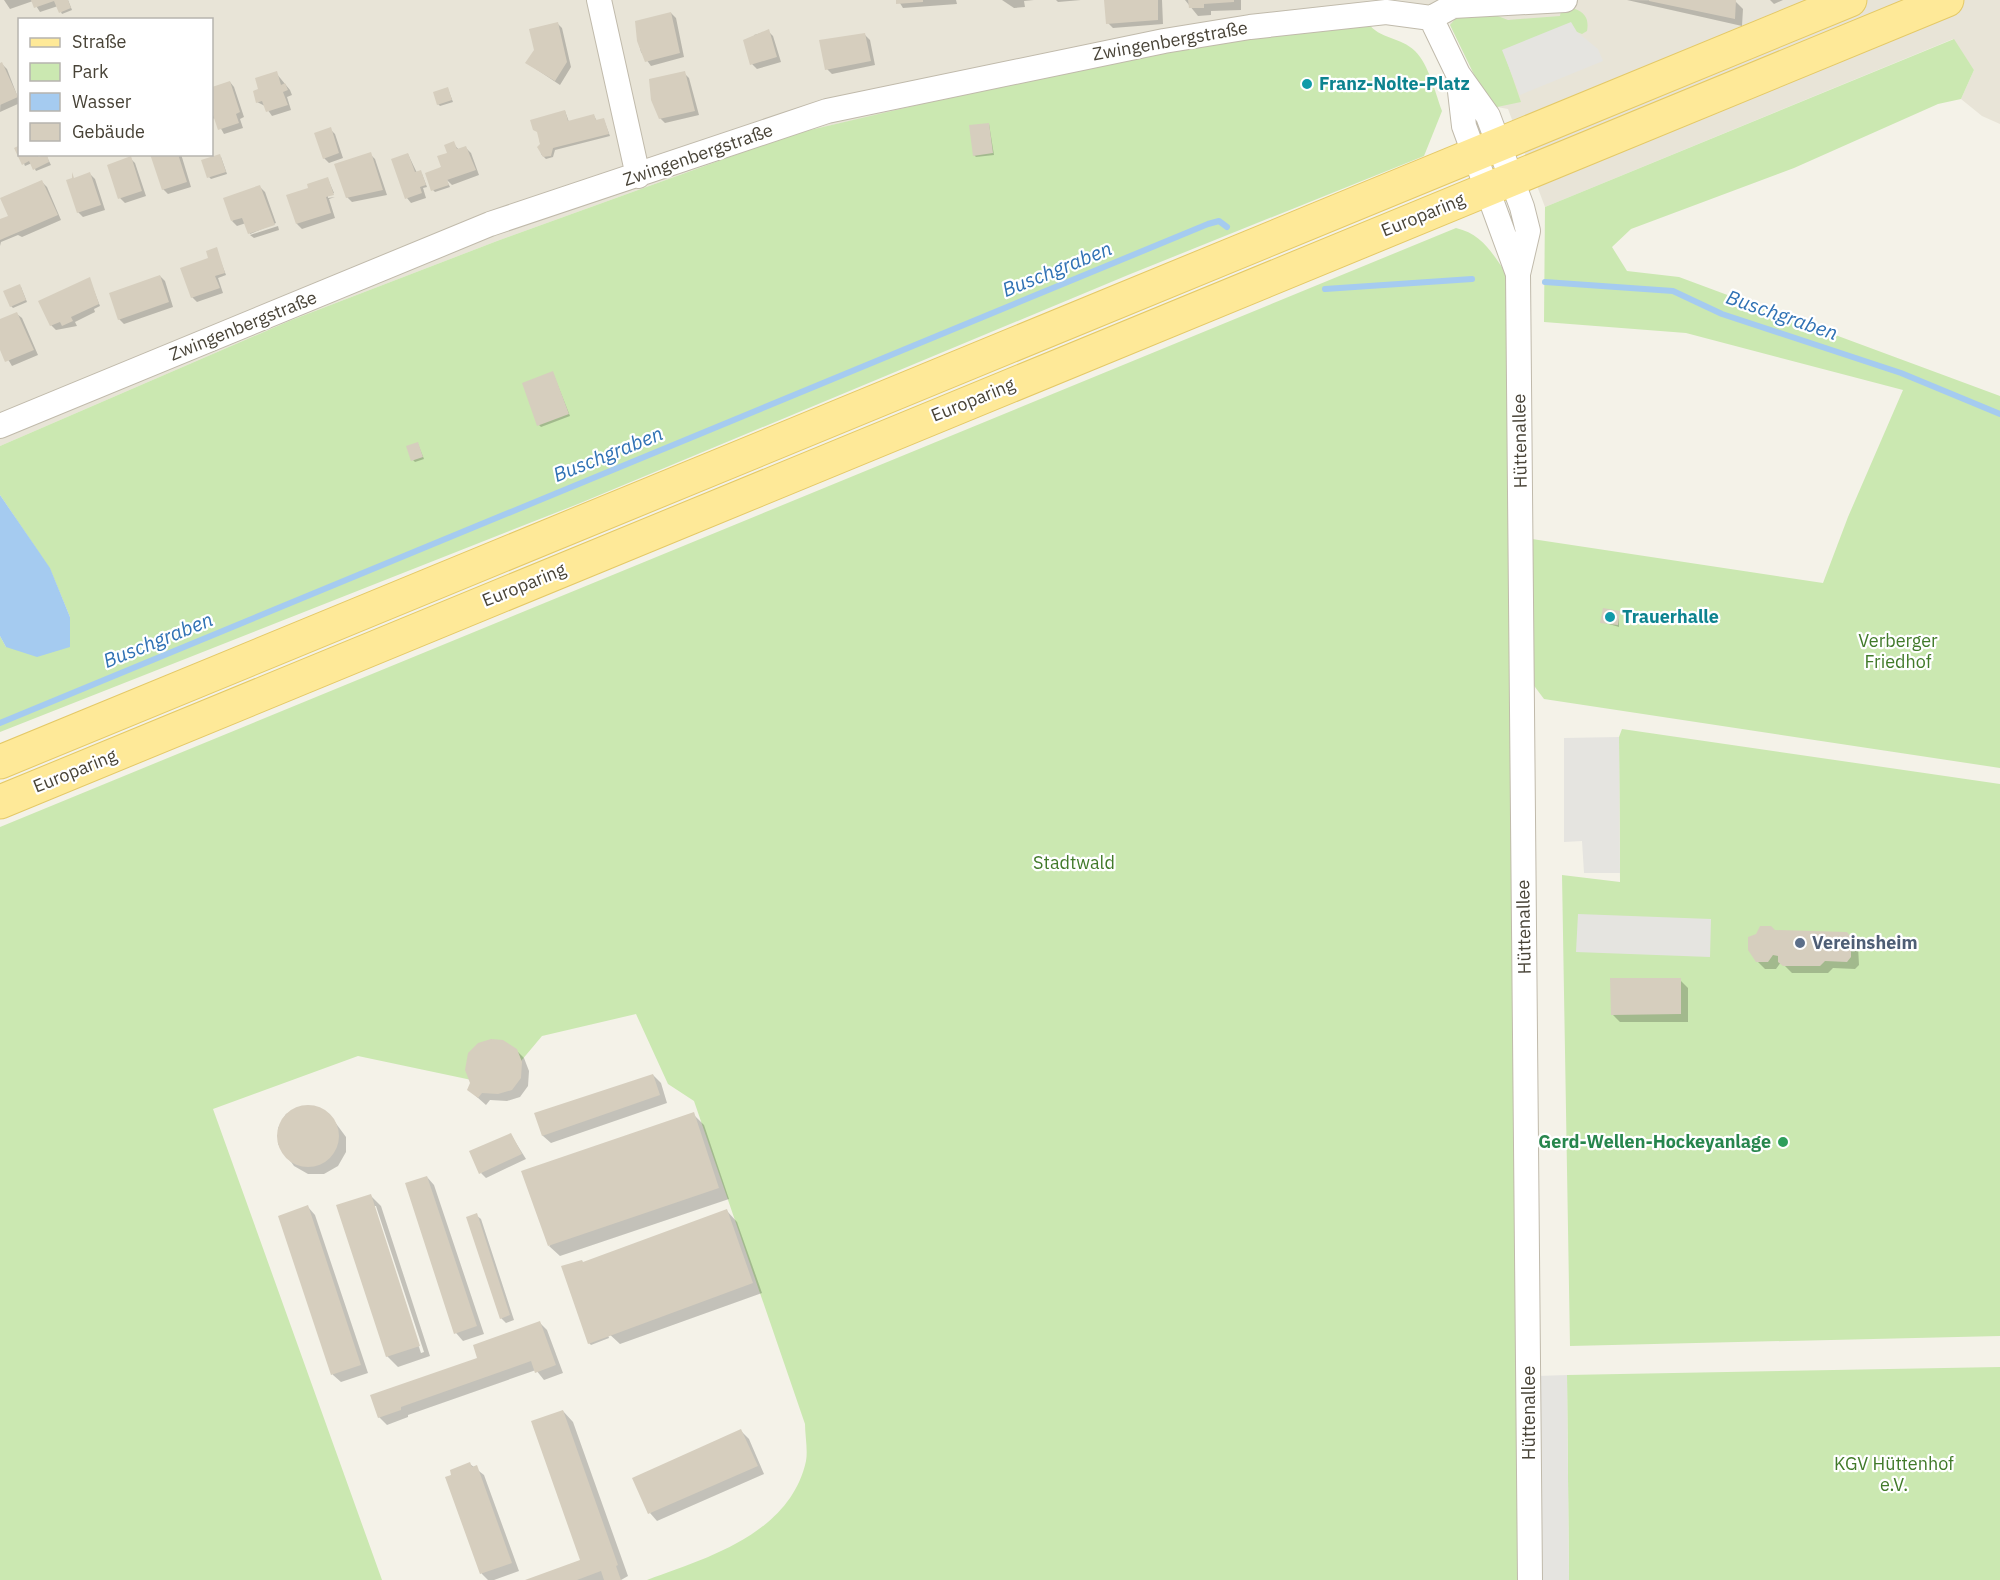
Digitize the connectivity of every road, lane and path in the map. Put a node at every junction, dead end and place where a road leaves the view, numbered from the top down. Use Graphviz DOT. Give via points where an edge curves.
graph roads {
  1 [pos="599,0"];
  2 [pos="1565,0"];
  3 [pos="1850,0"];
  4 [pos="1947,0"];
  5 [pos="1431,18"];
  6 [pos="1486,150"];
  7 [pos="638,176"];
  8 [pos="1499,185"];
  9 [pos="0,426"];
  10 [pos="0,762"];
  11 [pos="0,802"];
  12 [pos="1530,1580"];
  1 -- 7 [label="street"];
  2 -- 5 [label="street" via="1453,6"];
  3 -- 6 [label="main road, Europaring"];
  4 -- 8 [label="main road, Europaring"];
  5 -- 6 [label="street" via="1458,74 1488,116"];
  5 -- 7 [label="street, Zwingenbergstraße" via="1386,12 1347,15 1164,40 827,111"];
  6 -- 8 [label="street, Hüttenallee"];
  6 -- 10 [label="main road, Europaring"];
  7 -- 9 [label="street, Zwingenbergstraße" via="490,224"];
  8 -- 11 [label="main road, Europaring"];
  8 -- 12 [label="street, Hüttenallee" via="1528,231 1518,274"];
}
